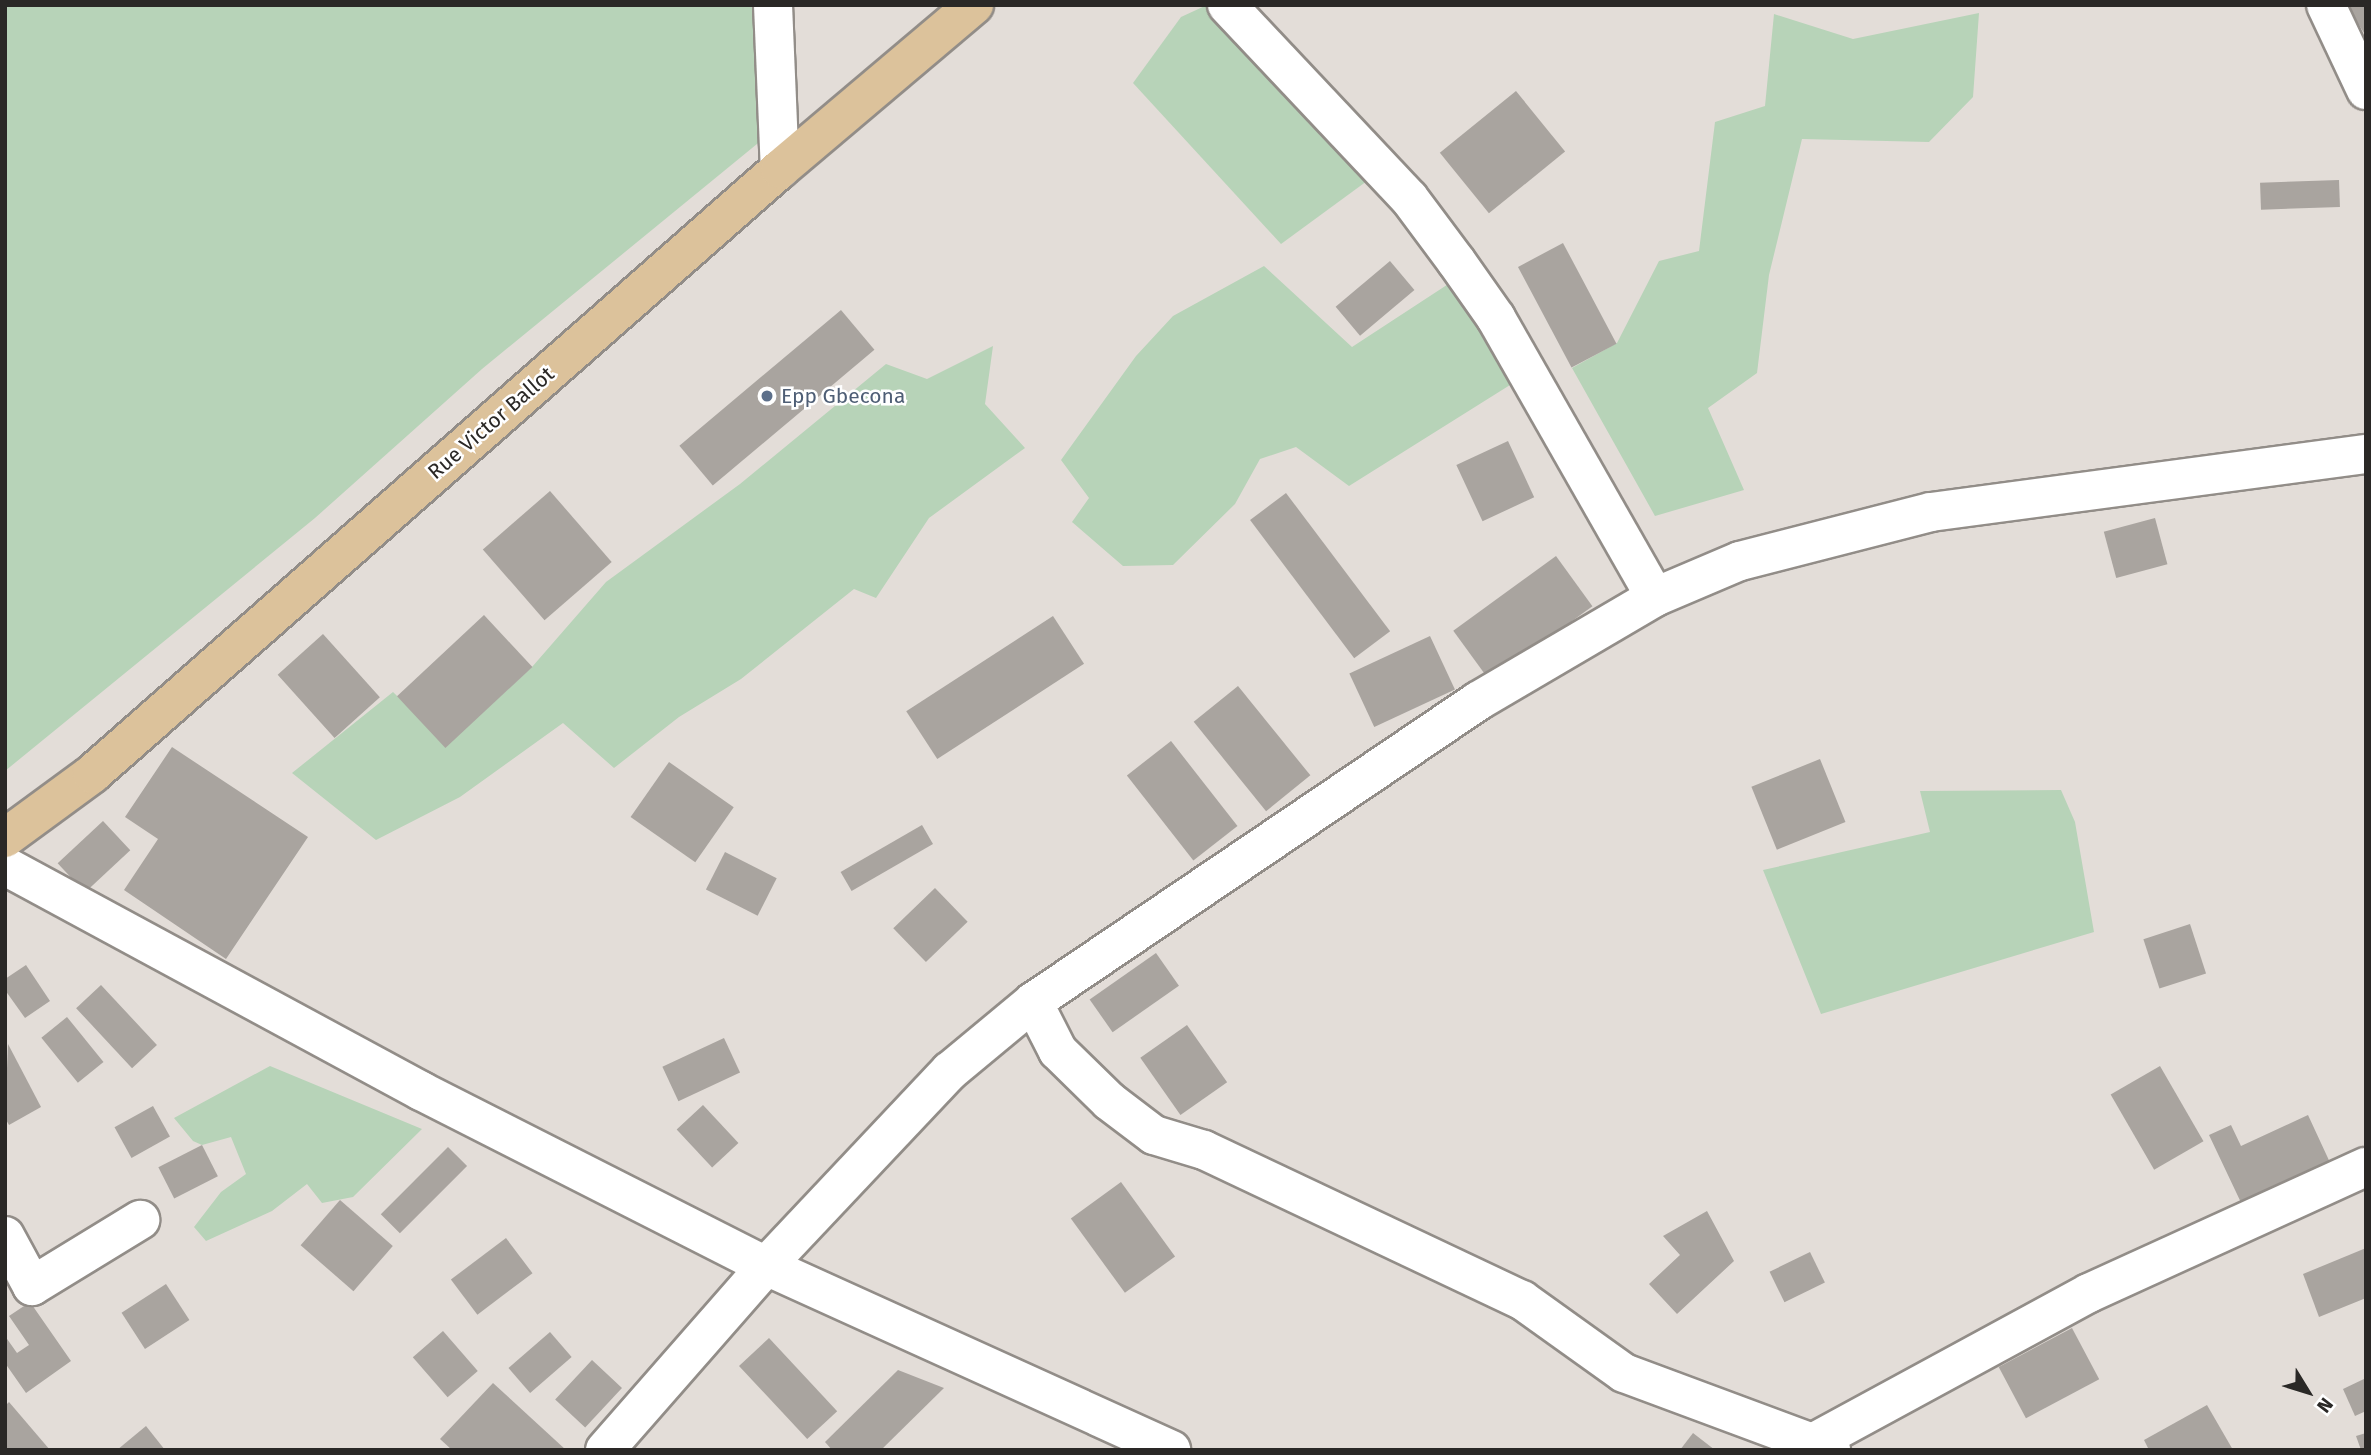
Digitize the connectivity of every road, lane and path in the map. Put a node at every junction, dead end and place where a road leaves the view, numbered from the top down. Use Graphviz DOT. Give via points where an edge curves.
graph roads {
  1 [pos="773,5"];
  2 [pos="974,5"];
  3 [pos="1227,5"];
  4 [pos="2326,5"];
  5 [pos="2366,90"];
  6 [pos="780,169"];
  7 [pos="2366,454"];
  8 [pos="1654,597"];
  9 [pos="5,838"];
  10 [pos="5,866"];
  11 [pos="1033,1002"];
  12 [pos="2366,1167"];
  13 [pos="140,1220"];
  14 [pos="5,1236"];
  15 [pos="766,1266"];
  16 [pos="19,1294"];
  17 [pos="1820,1447"];
  18 [pos="605,1450"];
  19 [pos="1171,1450"];
  1 -- 6 [label="street"];
  2 -- 6 [label="main road, Rue Victor Ballot"];
  3 -- 8 [label="street" via="1409,198 1456,261 1496,318"];
  4 -- 5 [label="street"];
  6 -- 9 [label="main road, Rue Victor Ballot" via="92,774"];
  7 -- 8 [label="street" via="1931,512 1740,561"];
  8 -- 11 [label="street" via="1478,701"];
  10 -- 15 [label="street" via="421,1091"];
  11 -- 15 [label="street" via="950,1071"];
  11 -- 17 [label="street" via="1058,1051 1109,1101 1154,1135 1204,1150 1522,1300 1624,1373"];
  12 -- 17 [label="street" via="2089,1293"];
  13 -- 16 [label="street"];
  14 -- 16 [label="street"];
  15 -- 18 [label="street"];
  15 -- 19 [label="street"];
}
